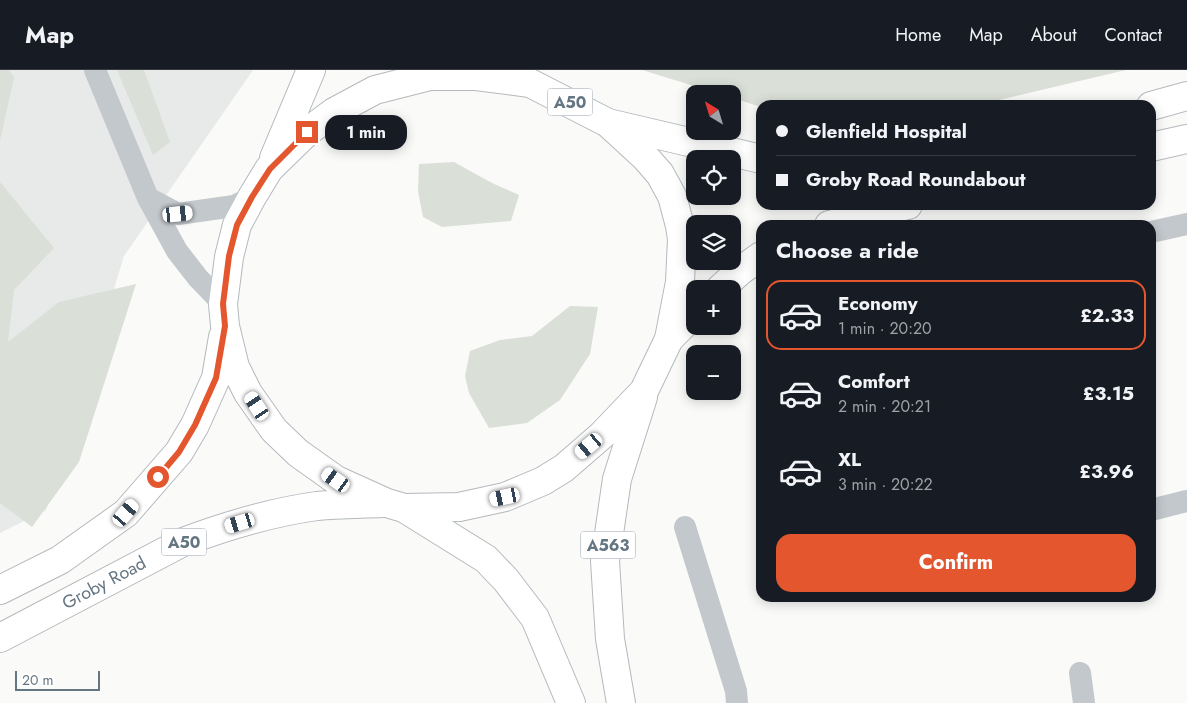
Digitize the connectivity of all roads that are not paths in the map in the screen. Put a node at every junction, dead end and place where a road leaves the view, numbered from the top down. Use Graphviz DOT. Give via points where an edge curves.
graph roads {
  1 [pos="96,70"];
  2 [pos="311,70"];
  3 [pos="522,76"];
  4 [pos="1187,96"];
  5 [pos="1156,105"];
  6 [pos="608,123"];
  7 [pos="1187,139"];
  8 [pos="1156,146"];
  9 [pos="756,158"];
  10 [pos="270,169"];
  11 [pos="252,197"];
  12 [pos="148,198"];
  13 [pos="889,210"];
  14 [pos="851,220"];
  15 [pos="1187,224"];
  16 [pos="1156,231"];
  17 [pos="756,260"];
  18 [pos="730,280"];
  19 [pos="224,315"];
  20 [pos="686,322"];
  21 [pos="669,339"];
  22 [pos="644,391"];
  23 [pos="1187,500"];
  24 [pos="396,506"];
  25 [pos="1156,509"];
  26 [pos="685,527"];
  27 [pos="0,590"];
  28 [pos="0,638"];
  29 [pos="1080,673"];
  30 [pos="571,703"];
  31 [pos="621,703"];
  32 [pos="736,703"];
  33 [pos="1084,703"];
  1 -- 12 [label="street"];
  2 -- 10 [label="main road"];
  3 -- 6 [label="main road, A50"];
  3 -- 10 [label="main road, A50" via="430,76 375,90 334,112 307,132"];
  4 -- 5 [label="main road"];
  6 -- 9 [label="main road, A50"];
  6 -- 21 [label="main road, A50" via="660,174 672,196 682,239 680,282"];
  7 -- 8 [label="main road"];
  10 -- 11 [label="main road, A50"];
  11 -- 12 [label="street" via="234,206 178,214"];
  11 -- 19 [label="main road, A50" via="237,225 229,256"];
  12 -- 19 [label="street" via="177,251"];
  13 -- 14 [label="main road"];
  15 -- 16 [label="street"];
  17 -- 18 [label="main road"];
  19 -- 24 [label="main road, A50" via="235,367 248,393 274,430 298,453 336,480"];
  19 -- 27 [label="main road, A50" via="216,378 179,452 126,513 60,560"];
  20 -- 21 [label="main road, A50"];
  21 -- 22 [label="main road, A50"];
  22 -- 24 [label="main road, A50" via="602,435 564,468 543,481 505,497 459,507"];
  22 -- 31 [label="main road, A563" via="617,479 605,561 610,640"];
  23 -- 25 [label="street"];
  24 -- 28 [label="main road, Groby Road / A50" via="317,506 257,518 206,534 183,542"];
  24 -- 30 [label="main road" via="486,559 506,580 535,618"];
  26 -- 32 [label="street" via="736,691"];
  29 -- 33 [label="street"];
}
